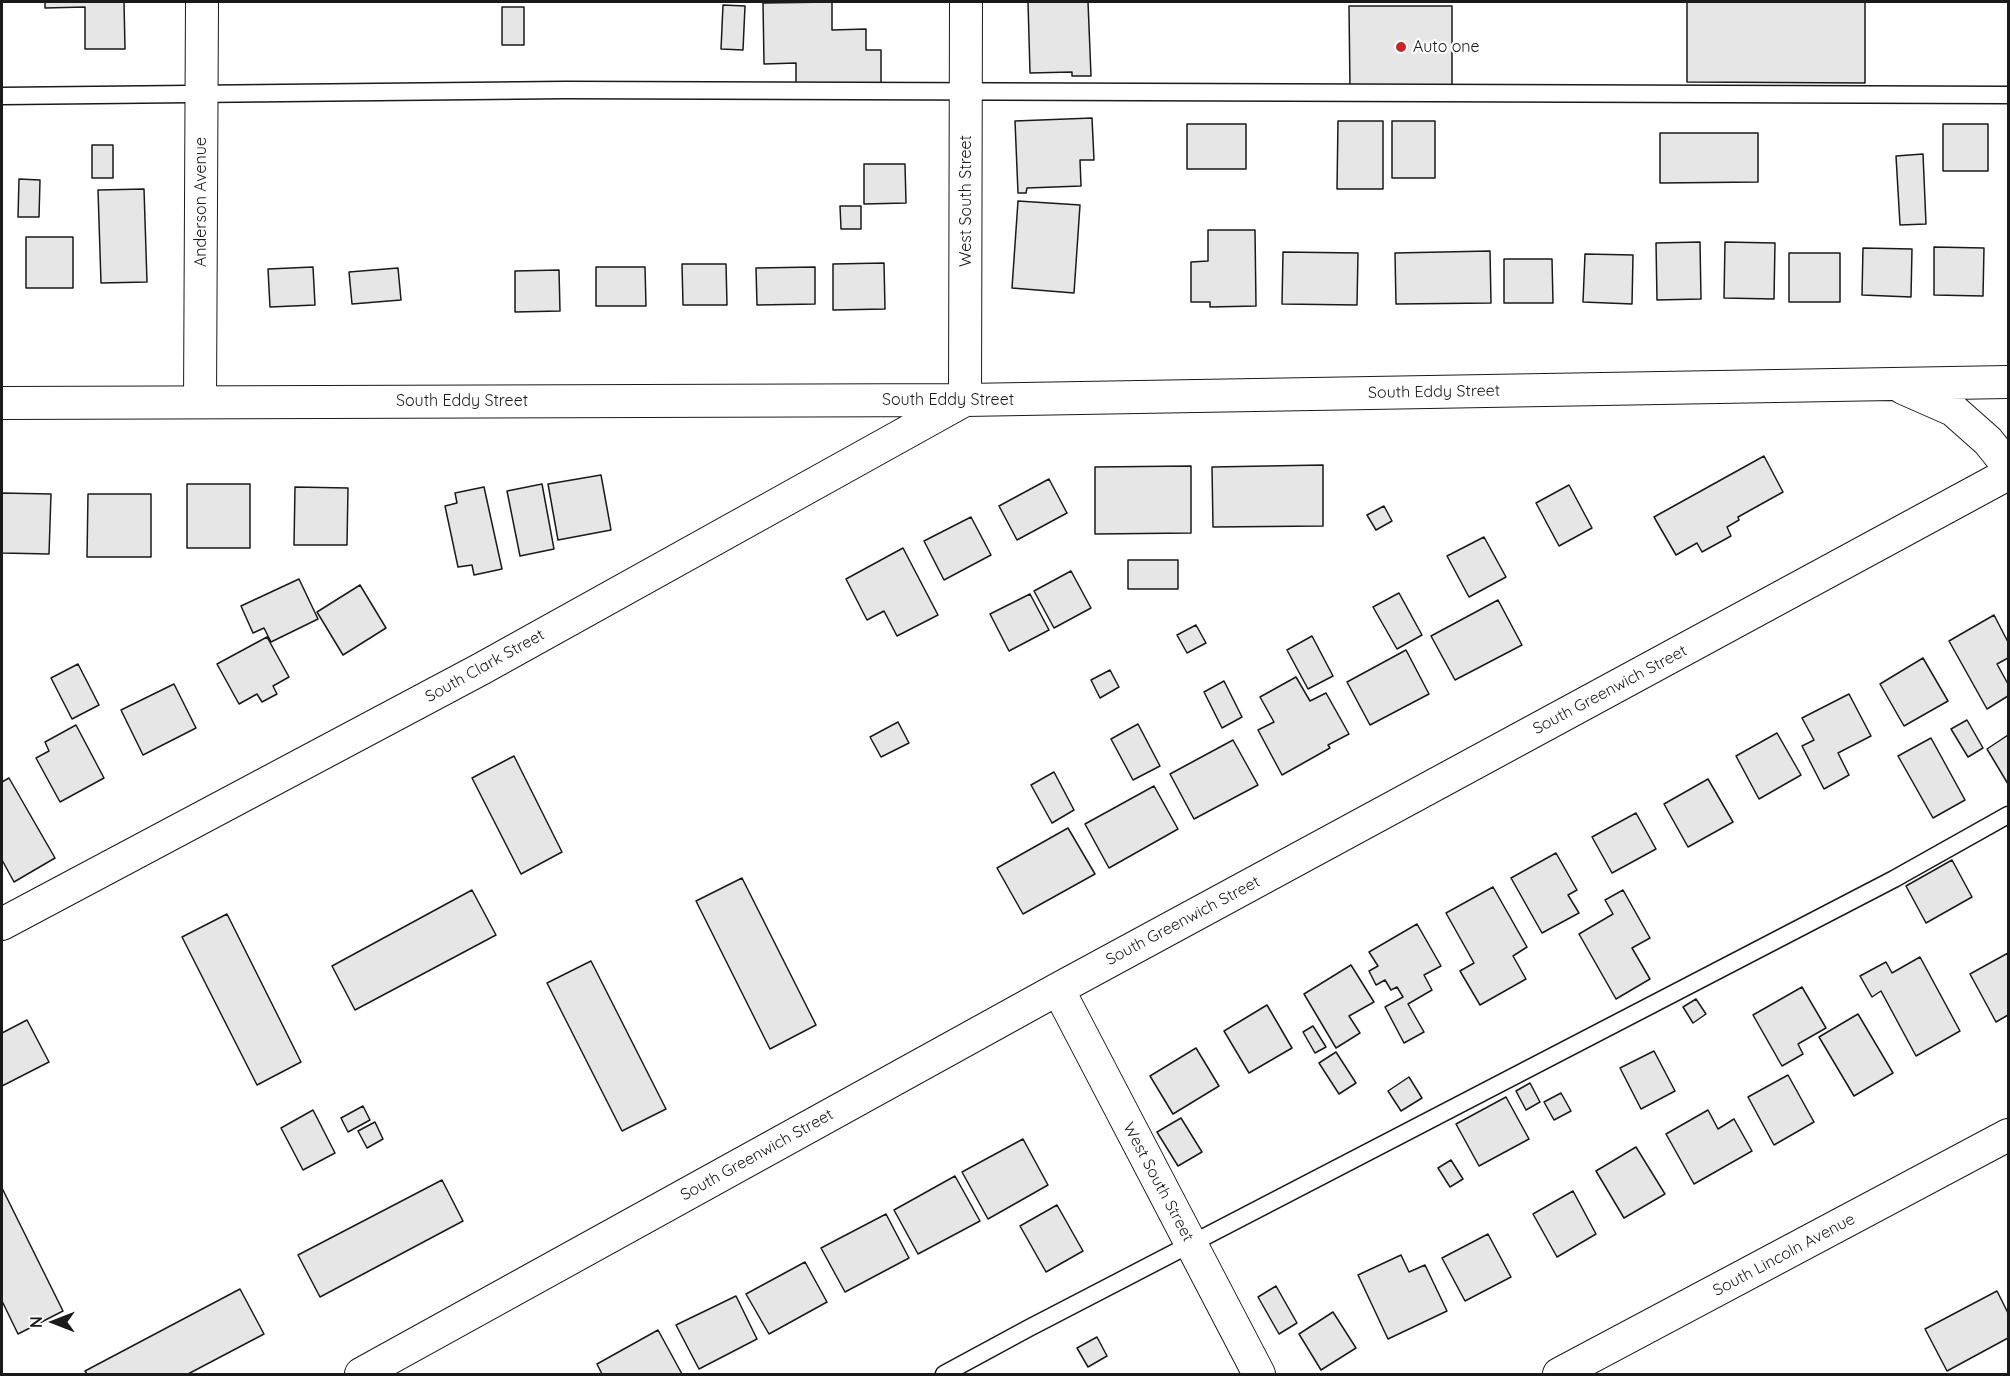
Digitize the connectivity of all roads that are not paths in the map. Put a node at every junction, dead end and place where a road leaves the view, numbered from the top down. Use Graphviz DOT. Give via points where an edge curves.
graph roads {
  1 [pos="202,2"];
  2 [pos="966,2"];
  3 [pos="966,93"];
  4 [pos="202,95"];
  5 [pos="2008,95"];
  6 [pos="2,96"];
  7 [pos="2008,382"];
  8 [pos="1894,384"];
  9 [pos="965,400"];
  10 [pos="200,402"];
  11 [pos="2,403"];
  12 [pos="2008,466"];
  13 [pos="2008,474"];
  14 [pos="2008,815"];
  15 [pos="2,924"];
  16 [pos="1058,989"];
  17 [pos="2008,1135"];
  18 [pos="1191,1244"];
  19 [pos="361,1374"];
  20 [pos="944,1374"];
  21 [pos="1259,1374"];
  22 [pos="1559,1374"];
  1 -- 4 [label="street, Anderson Avenue"];
  2 -- 3 [label="street, West South Street"];
  3 -- 4 [label="lane" via="565,90"];
  3 -- 5 [label="lane"];
  3 -- 9 [label="street, West South Street"];
  4 -- 6 [label="lane"];
  4 -- 10 [label="street, Anderson Avenue"];
  7 -- 8 [label="street, South Eddy Street"];
  8 -- 9 [label="street, South Eddy Street"];
  8 -- 12 [label="street, South Eddy Street" via="1953,410 1988,441"];
  9 -- 10 [label="street, South Eddy Street"];
  9 -- 15 [label="street, South Clark Street" via="481,669"];
  10 -- 11 [label="street, South Eddy Street"];
  13 -- 16 [label="street, South Greenwich Street"];
  14 -- 18 [label="lane" via="1894,879"];
  16 -- 18 [label="street, West South Street"];
  16 -- 19 [label="street, South Greenwich Street"];
  17 -- 22 [label="street, South Lincoln Avenue"];
  18 -- 20 [label="lane"];
  18 -- 21 [label="street, West South Street"];
}
